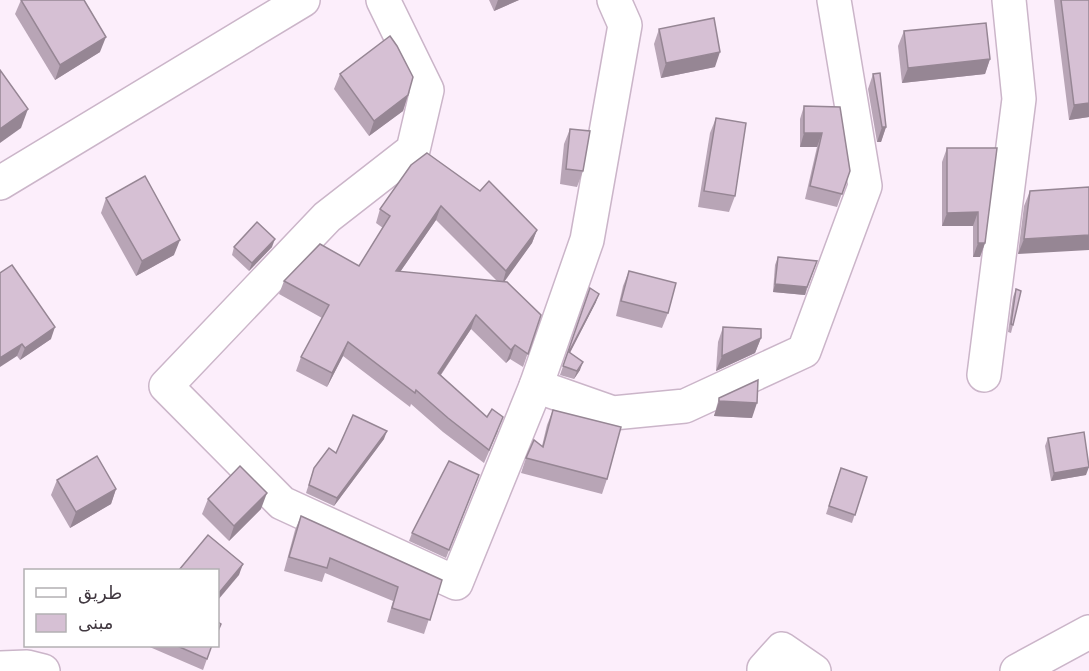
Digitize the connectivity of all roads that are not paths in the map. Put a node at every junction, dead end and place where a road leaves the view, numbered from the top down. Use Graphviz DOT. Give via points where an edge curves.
graph roads {
  1 [pos="303,0"];
  2 [pos="383,0"];
  3 [pos="614,0"];
  4 [pos="834,0"];
  5 [pos="1009,0"];
  6 [pos="0,183"];
  7 [pos="984,375"];
  8 [pos="536,386"];
  9 [pos="1089,632"];
  10 [pos="0,668"];
  11 [pos="43,671"];
  12 [pos="764,671"];
  13 [pos="814,671"];
  14 [pos="1017,671"];
  1 -- 6 [label="street"];
  2 -- 8 [label="street" via="427,90 413,150 327,217 166,386 282,503 456,583"];
  3 -- 8 [label="street" via="625,25 586,240"];
  4 -- 8 [label="street" via="865,186 804,351 684,406 613,413"];
  5 -- 7 [label="street" via="1018,99"];
  9 -- 14 [label="street"];
  10 -- 11 [label="street"];
  12 -- 13 [label="street" via="782,649"];
}
